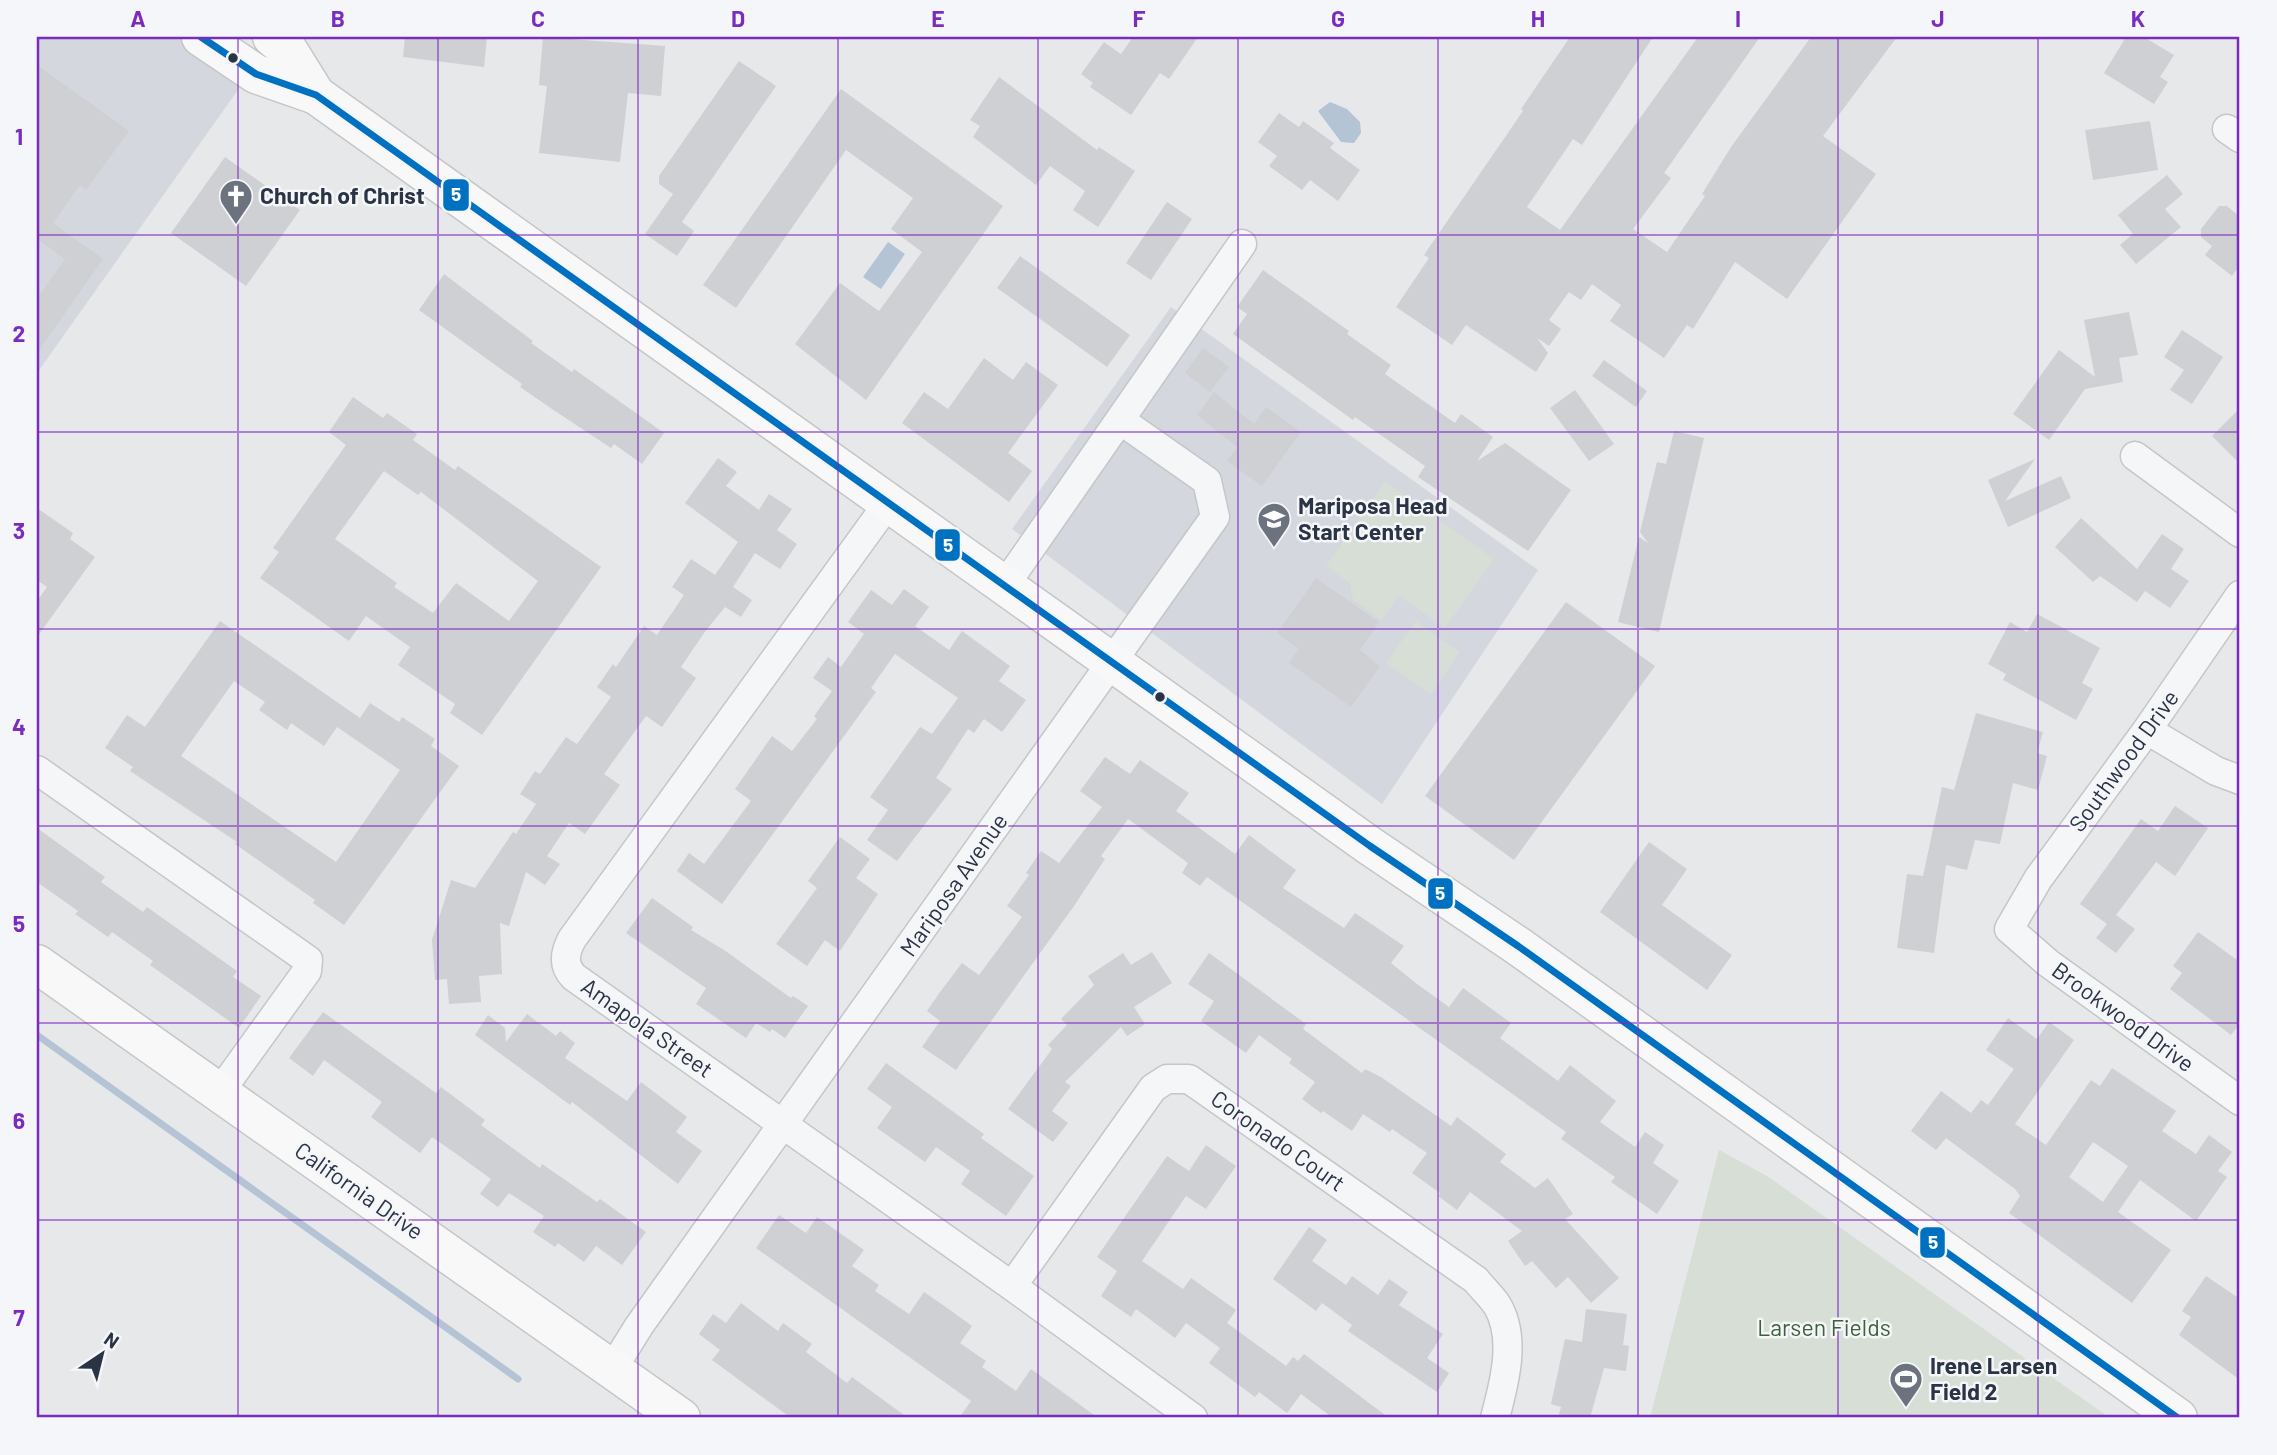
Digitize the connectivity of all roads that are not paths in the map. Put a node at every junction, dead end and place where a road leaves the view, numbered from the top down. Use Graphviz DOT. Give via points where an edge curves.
graph roads {
  1 [pos="201,37"];
  2 [pos="244,37"];
  3 [pos="278,42"];
  4 [pos="316,95"];
  5 [pos="1242,244"];
  6 [pos="1120,420"];
  7 [pos="2135,456"];
  8 [pos="890,502"];
  9 [pos="2240,533"];
  10 [pos="1005,584"];
  11 [pos="2240,594"];
  12 [pos="1112,661"];
  13 [pos="2147,730"];
  14 [pos="37,770"];
  15 [pos="2240,780"];
  16 [pos="2009,929"];
  17 [pos="37,964"];
  18 [pos="219,1093"];
  19 [pos="2240,1101"];
  20 [pos="784,1126"];
  21 [pos="1012,1286"];
  22 [pos="611,1371"];
  23 [pos="681,1418"];
  24 [pos="1193,1418"];
  25 [pos="1495,1418"];
  26 [pos="2178,1418"];
  1 -- 4 [label="main road" via="256,74"];
  2 -- 3 [label="main road"];
  3 -- 4 [label="main road"];
  4 -- 8 [label="main road"];
  5 -- 6 [label="street"];
  6 -- 10 [label="street"];
  6 -- 12 [label="street, Mariposa Avenue" via="1208,481 1216,517"];
  7 -- 9 [label="street"];
  8 -- 10 [label="main road"];
  8 -- 20 [label="street, Amapola Street" via="567,948 566,965 574,977"];
  10 -- 12 [label="main road"];
  11 -- 13 [label="street, Southwood Drive"];
  12 -- 20 [label="street, Mariposa Avenue"];
  12 -- 26 [label="main road"];
  13 -- 15 [label="street"];
  13 -- 16 [label="street, Southwood Drive" via="2038,879"];
  14 -- 18 [label="street" via="308,960 307,971"];
  16 -- 19 [label="street, Brookwood Drive" via="2048,963"];
  17 -- 18 [label="main road, California Drive"];
  18 -- 22 [label="main road, California Drive"];
  20 -- 21 [label="street, Amapola Street"];
  20 -- 22 [label="street, Mariposa Avenue"];
  21 -- 24 [label="street, Amapola Street"];
  21 -- 25 [label="street, Coronado Court" via="1153,1088 1167,1079 1189,1079 1476,1280 1498,1307 1507,1343 1506,1373"];
  22 -- 23 [label="main road, California Drive"];
}
